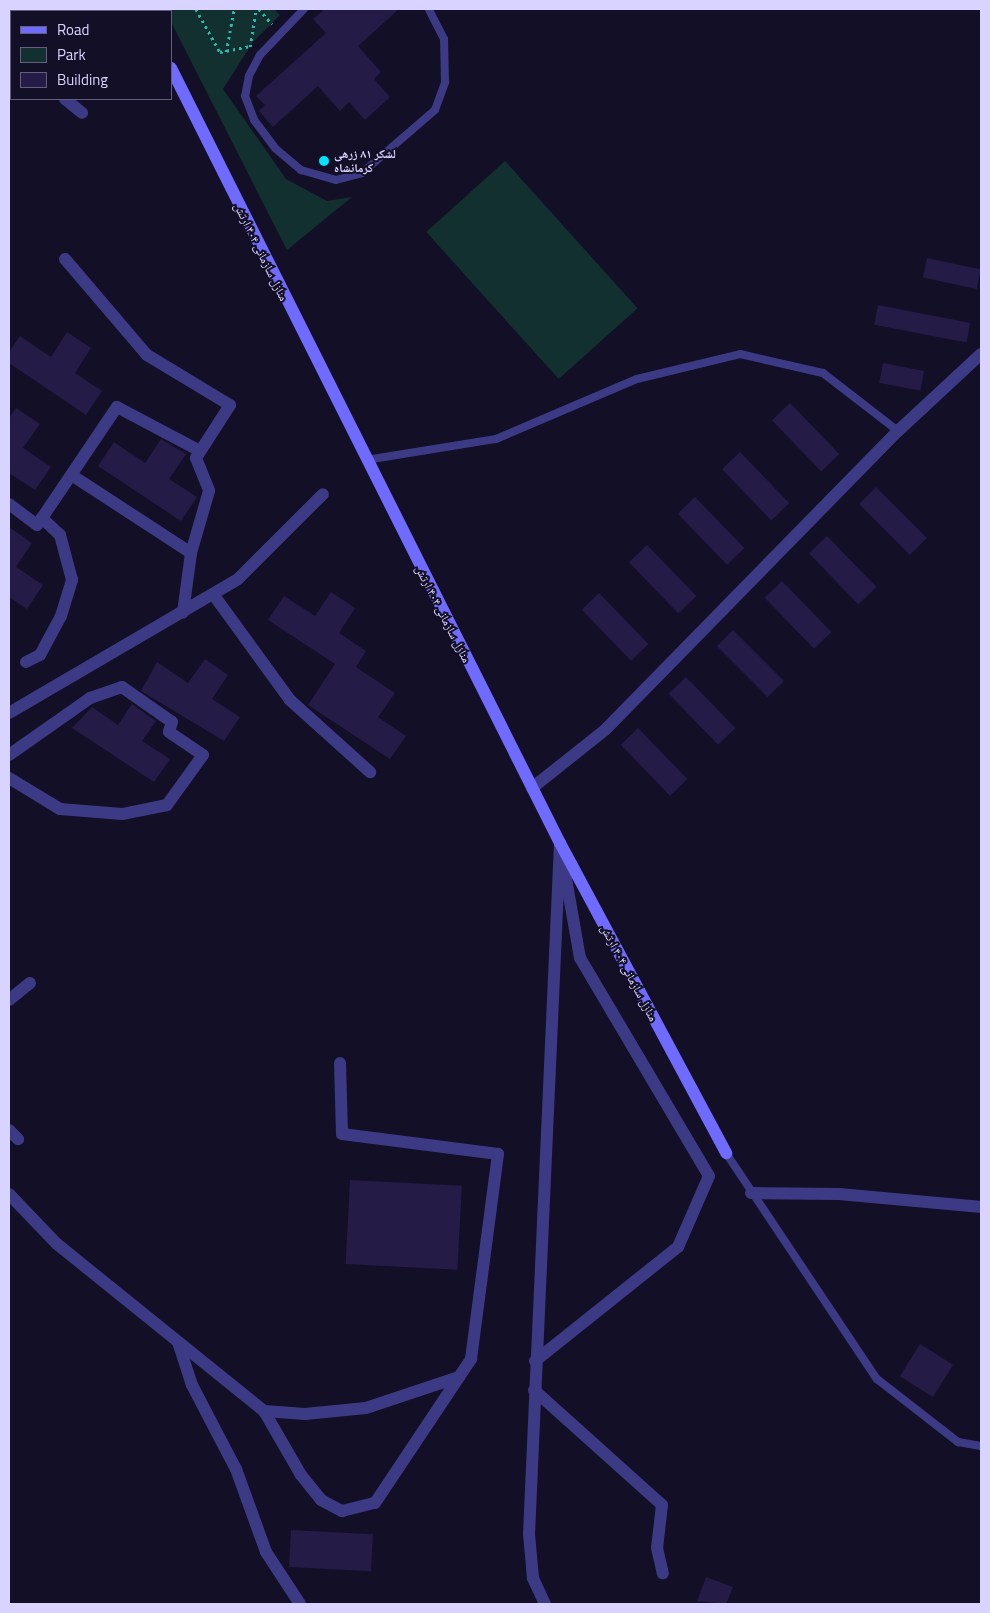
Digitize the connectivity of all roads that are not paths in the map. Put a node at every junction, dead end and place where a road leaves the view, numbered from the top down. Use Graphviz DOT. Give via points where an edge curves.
graph roads {
  1 [pos="290,9"];
  2 [pos="304,9"];
  3 [pos="429,9"];
  4 [pos="296,16"];
  5 [pos="172,70"];
  6 [pos="66,100"];
  7 [pos="82,113"];
  8 [pos="65,259"];
  9 [pos="981,354"];
  10 [pos="968,366"];
  11 [pos="981,369"];
  12 [pos="898,431"];
  13 [pos="200,451"];
  14 [pos="364,460"];
  15 [pos="73,476"];
  16 [pos="323,494"];
  17 [pos="9,504"];
  18 [pos="42,518"];
  19 [pos="191,553"];
  20 [pos="212,594"];
  21 [pos="183,612"];
  22 [pos="26,662"];
  23 [pos="9,713"];
  24 [pos="9,755"];
  25 [pos="370,772"];
  26 [pos="9,778"];
  27 [pos="532,788"];
  28 [pos="560,843"];
  29 [pos="30,983"];
  30 [pos="9,1000"];
  31 [pos="340,1063"];
  32 [pos="9,1130"];
  33 [pos="18,1140"];
  34 [pos="726,1153"];
  35 [pos="751,1193"];
  36 [pos="9,1194"];
  37 [pos="981,1207"];
  38 [pos="178,1342"];
  39 [pos="535,1361"];
  40 [pos="459,1377"];
  41 [pos="534,1390"];
  42 [pos="264,1411"];
  43 [pos="981,1446"];
  44 [pos="662,1572"];
  45 [pos="300,1604"];
  46 [pos="545,1604"];
  1 -- 4 [label="lane"];
  2 -- 4 [label="lane"];
  3 -- 4 [label="lane" via="444,39 445,82 435,110 362,173 336,180 300,170 276,149 254,120 245,96 249,76 260,55"];
  5 -- 14 [label="street, منازل سازمانی ۴۰۴ ارتش"];
  6 -- 7 [label="street"];
  8 -- 13 [label="street" via="147,355 230,405"];
  9 -- 10 [label="street"];
  10 -- 11 [label="street"];
  10 -- 12 [label="street"];
  12 -- 14 [label="lane" via="823,373 740,354 638,380 496,439"];
  12 -- 27 [label="street" via="605,730"];
  13 -- 15 [label="street" via="118,407"];
  13 -- 19 [label="street" via="196,458 209,490"];
  14 -- 27 [label="street, منازل سازمانی ۴۰۴ ارتش"];
  15 -- 18 [label="street"];
  15 -- 19 [label="street"];
  16 -- 20 [label="street" via="238,579"];
  17 -- 18 [label="street" via="37,525"];
  18 -- 22 [label="street" via="60,535 72,580 61,616 40,655"];
  19 -- 21 [label="street"];
  20 -- 21 [label="street"];
  20 -- 25 [label="street" via="290,700"];
  21 -- 23 [label="street"];
  24 -- 26 [label="street" via="90,698 122,688 172,722 169,732 203,755 166,805 122,814 60,809"];
  27 -- 28 [label="street, منازل سازمانی ۴۰۴ ارتش"];
  28 -- 34 [label="street, منازل سازمانی ۴۰۴ ارتش"];
  28 -- 39 [label="street"];
  28 -- 39 [label="street" via="580,958 709,1176 678,1247"];
  29 -- 30 [label="street"];
  31 -- 40 [label="street" via="342,1134 498,1154 471,1359"];
  32 -- 33 [label="street"];
  34 -- 35 [label="lane"];
  35 -- 37 [label="street" via="839,1194"];
  35 -- 43 [label="lane" via="877,1378 958,1442"];
  36 -- 38 [label="street" via="57,1244"];
  38 -- 42 [label="street"];
  38 -- 45 [label="street" via="192,1385 236,1469 266,1552"];
  39 -- 41 [label="street"];
  40 -- 42 [label="street" via="366,1408 305,1414"];
  40 -- 42 [label="street" via="375,1503 342,1511 321,1500 301,1475"];
  41 -- 44 [label="street" via="662,1505 657,1548"];
  41 -- 46 [label="street" via="529,1534 533,1578"];
}
